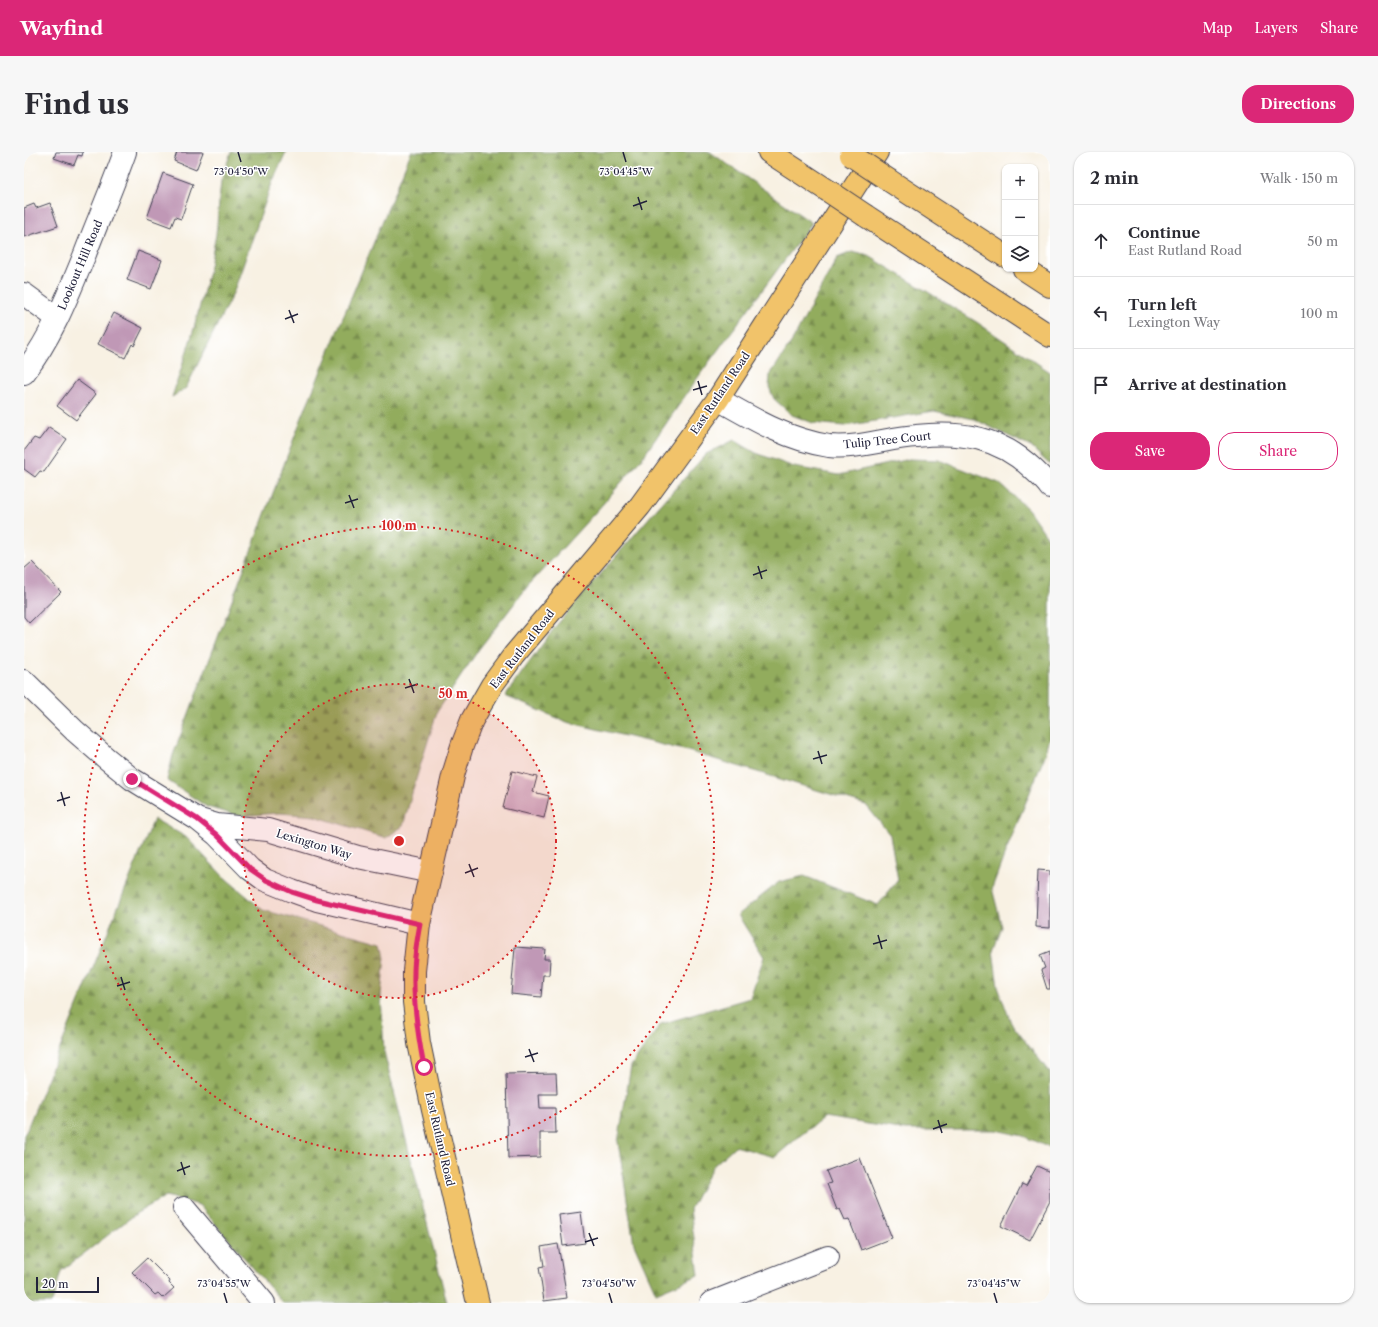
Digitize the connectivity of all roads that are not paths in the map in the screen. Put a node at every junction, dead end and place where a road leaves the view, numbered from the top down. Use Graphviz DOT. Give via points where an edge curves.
graph roads {
  1 [pos="125,152"];
  2 [pos="769,152"];
  3 [pos="877,152"];
  4 [pos="849,153"];
  5 [pos="1002,254"];
  6 [pos="1029,272"];
  7 [pos="1050,286"];
  8 [pos="24,294"];
  9 [pos="57,318"];
  10 [pos="1050,336"];
  11 [pos="24,373"];
  12 [pos="718,399"];
  13 [pos="1050,487"];
  14 [pos="24,681"];
  15 [pos="197,819"];
  16 [pos="431,872"];
  17 [pos="420,924"];
  18 [pos="184,1208"];
  19 [pos="828,1257"];
  20 [pos="264,1303"];
  21 [pos="478,1303"];
  22 [pos="711,1303"];
  1 -- 9 [label="street, Lookout Hill Road"];
  2 -- 10 [label="main road, bridge"];
  3 -- 12 [label="main road, East Rutland Road"];
  4 -- 5 [label="main road, bridge"];
  6 -- 7 [label="main road"];
  8 -- 9 [label="street"];
  9 -- 11 [label="street, Lookout Hill Road"];
  12 -- 13 [label="street, Tulip Tree Court" via="779,432 804,441 830,446 944,434 973,437 1001,446 1024,461"];
  12 -- 16 [label="main road, East Rutland Road" via="640,506 514,655 492,685 472,720 456,765"];
  14 -- 15 [label="street, Lexington Way" via="75,731 127,775"];
  15 -- 16 [label="street, Lexington Way" via="217,825 268,830 358,857"];
  15 -- 17 [label="street, Lexington Way" via="217,835 250,869 266,880 317,900"];
  16 -- 17 [label="main road, East Rutland Road"];
  17 -- 21 [label="main road, East Rutland Road" via="414,971 414,1002 419,1043"];
  18 -- 20 [label="street"];
  19 -- 22 [label="street"];
}
